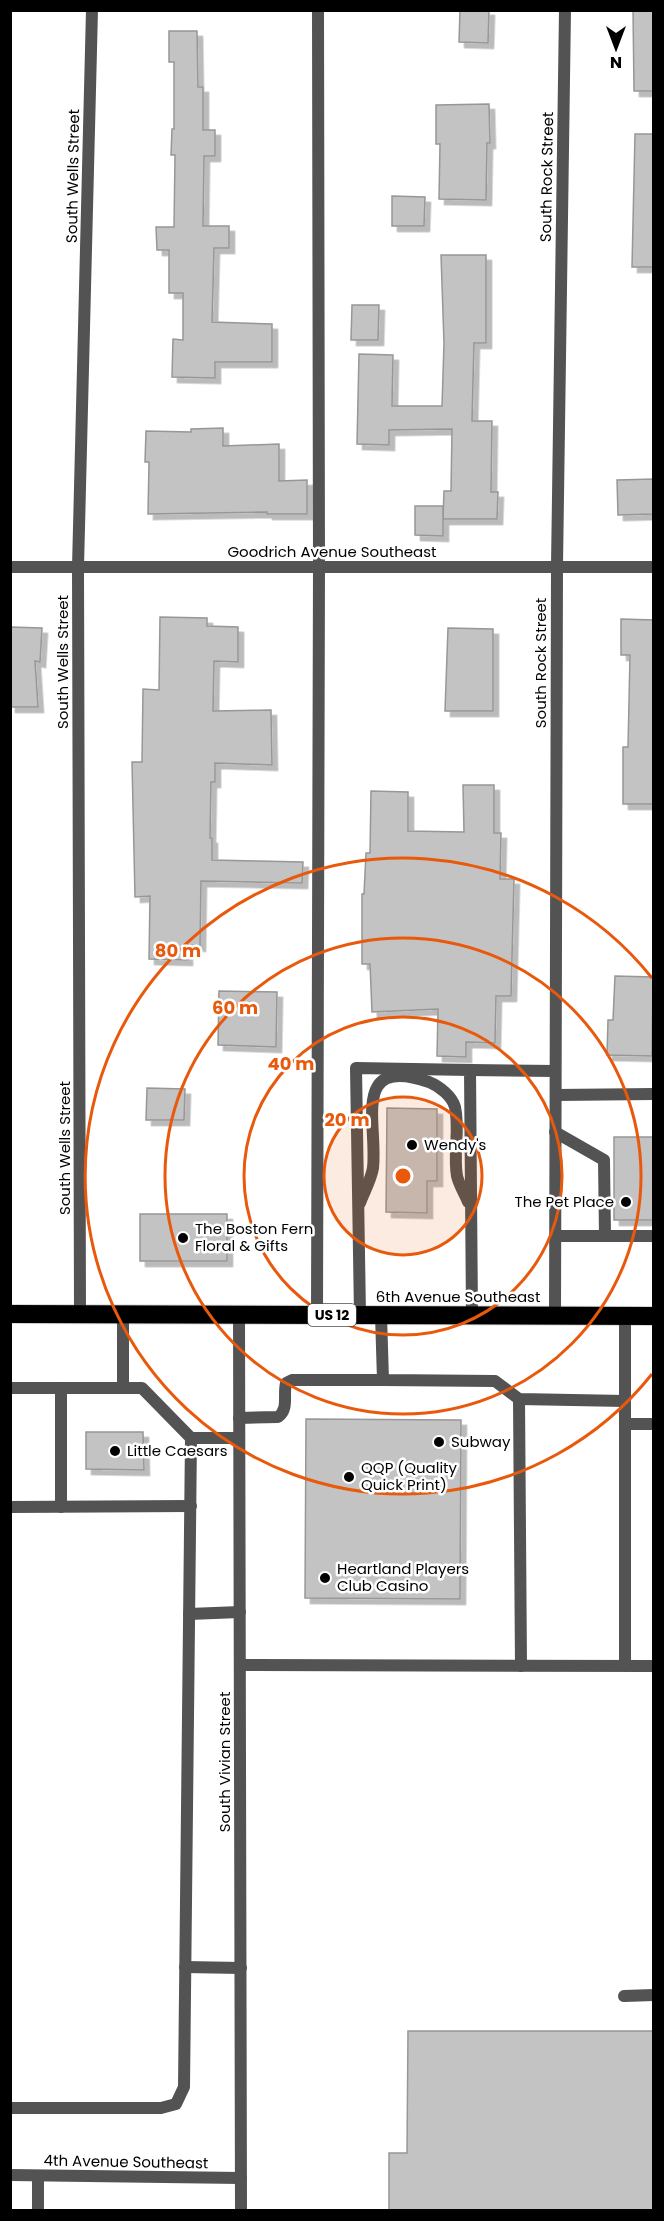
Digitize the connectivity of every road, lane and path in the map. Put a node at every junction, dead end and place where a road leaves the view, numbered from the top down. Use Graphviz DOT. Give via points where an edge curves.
graph roads {
  1 [pos="92,10"];
  2 [pos="318,10"];
  3 [pos="565,10"];
  4 [pos="557,566"];
  5 [pos="10,567"];
  6 [pos="78,567"];
  7 [pos="320,567"];
  8 [pos="654,567"];
  9 [pos="470,1070"];
  10 [pos="555,1071"];
  11 [pos="654,1094"];
  12 [pos="556,1095"];
  13 [pos="555,1132"];
  14 [pos="471,1208"];
  15 [pos="358,1210"];
  16 [pos="555,1236"];
  17 [pos="604,1236"];
  18 [pos="654,1236"];
  19 [pos="10,1314"];
  20 [pos="80,1314"];
  21 [pos="123,1314"];
  22 [pos="239,1314"];
  23 [pos="317,1315"];
  24 [pos="360,1315"];
  25 [pos="381,1315"];
  26 [pos="472,1315"];
  27 [pos="555,1315"];
  28 [pos="625,1316"];
  29 [pos="654,1316"];
  30 [pos="382,1380"];
  31 [pos="10,1388"];
  32 [pos="61,1388"];
  33 [pos="123,1388"];
  34 [pos="519,1399"];
  35 [pos="625,1401"];
  36 [pos="239,1418"];
  37 [pos="625,1424"];
  38 [pos="654,1424"];
  39 [pos="191,1438"];
  40 [pos="239,1438"];
  41 [pos="61,1506"];
  42 [pos="191,1506"];
  43 [pos="10,1507"];
  44 [pos="240,1612"];
  45 [pos="189,1614"];
  46 [pos="240,1665"];
  47 [pos="521,1666"];
  48 [pos="625,1666"];
  49 [pos="654,1666"];
  50 [pos="185,1967"];
  51 [pos="241,1968"];
  52 [pos="654,1995"];
  53 [pos="624,1996"];
  54 [pos="10,2108"];
  55 [pos="10,2175"];
  56 [pos="38,2176"];
  57 [pos="241,2178"];
  58 [pos="38,2211"];
  59 [pos="241,2211"];
  1 -- 6 [label="street, South Wells Street"];
  2 -- 7 [label="street"];
  3 -- 4 [label="street, South Rock Street"];
  4 -- 7 [label="street, Goodrich Avenue Southeast"];
  4 -- 8 [label="street, Goodrich Avenue Southeast"];
  4 -- 10 [label="street, South Rock Street"];
  5 -- 6 [label="street, Goodrich Avenue Southeast"];
  6 -- 7 [label="street, Goodrich Avenue Southeast"];
  6 -- 20 [label="street, South Wells Street"];
  7 -- 23 [label="street"];
  9 -- 10 [label="street"];
  9 -- 14 [label="street"];
  9 -- 15 [label="street" via="356,1068"];
  10 -- 12 [label="street, South Rock Street"];
  11 -- 12 [label="street"];
  12 -- 13 [label="street, South Rock Street"];
  13 -- 16 [label="street, South Rock Street"];
  13 -- 17 [label="street" via="604,1160"];
  14 -- 15 [label="street" via="457,1176 455,1105 432,1083 391,1077 380,1082 373,1093 373,1169"];
  14 -- 26 [label="street"];
  15 -- 24 [label="street"];
  16 -- 17 [label="street"];
  16 -- 27 [label="street, South Rock Street"];
  17 -- 18 [label="street"];
  19 -- 20 [label="highway, 6th Avenue Southeast / US 12"];
  20 -- 21 [label="highway, 6th Avenue Southeast / US 12"];
  21 -- 22 [label="highway, 6th Avenue Southeast / US 12"];
  21 -- 33 [label="street"];
  22 -- 23 [label="highway, 6th Avenue Southeast / US 12"];
  22 -- 36 [label="street, South Vivian Street"];
  23 -- 24 [label="highway, 6th Avenue Southeast / US 12"];
  24 -- 25 [label="highway, 6th Avenue Southeast / US 12"];
  25 -- 26 [label="highway, 6th Avenue Southeast / US 12"];
  25 -- 30 [label="street"];
  26 -- 27 [label="highway, 6th Avenue Southeast / US 12"];
  27 -- 28 [label="highway, 6th Avenue Southeast / US 12"];
  28 -- 29 [label="highway, 6th Avenue Southeast / US 12"];
  28 -- 35 [label="street"];
  30 -- 34 [label="street" via="495,1381"];
  30 -- 36 [label="street" via="292,1380 286,1383 285,1409 278,1417"];
  31 -- 32 [label="street"];
  32 -- 33 [label="street"];
  32 -- 41 [label="street"];
  33 -- 39 [label="street" via="142,1388"];
  34 -- 35 [label="street"];
  34 -- 47 [label="street"];
  35 -- 37 [label="street"];
  36 -- 40 [label="street, South Vivian Street"];
  37 -- 38 [label="street"];
  37 -- 48 [label="street"];
  39 -- 40 [label="street"];
  39 -- 42 [label="street"];
  40 -- 44 [label="street, South Vivian Street"];
  41 -- 42 [label="street"];
  41 -- 43 [label="street"];
  42 -- 45 [label="street"];
  44 -- 45 [label="street"];
  44 -- 46 [label="street, South Vivian Street"];
  45 -- 50 [label="street"];
  46 -- 47 [label="street"];
  46 -- 51 [label="street, South Vivian Street"];
  47 -- 48 [label="street"];
  48 -- 49 [label="street"];
  50 -- 51 [label="street"];
  50 -- 54 [label="street" via="184,2087 176,2103 160,2108"];
  51 -- 57 [label="street, South Vivian Street"];
  52 -- 53 [label="street"];
  55 -- 56 [label="street, 4th Avenue Southeast"];
  56 -- 57 [label="street, 4th Avenue Southeast"];
  56 -- 58 [label="street"];
  57 -- 59 [label="street, South Vivian Street"];
}
